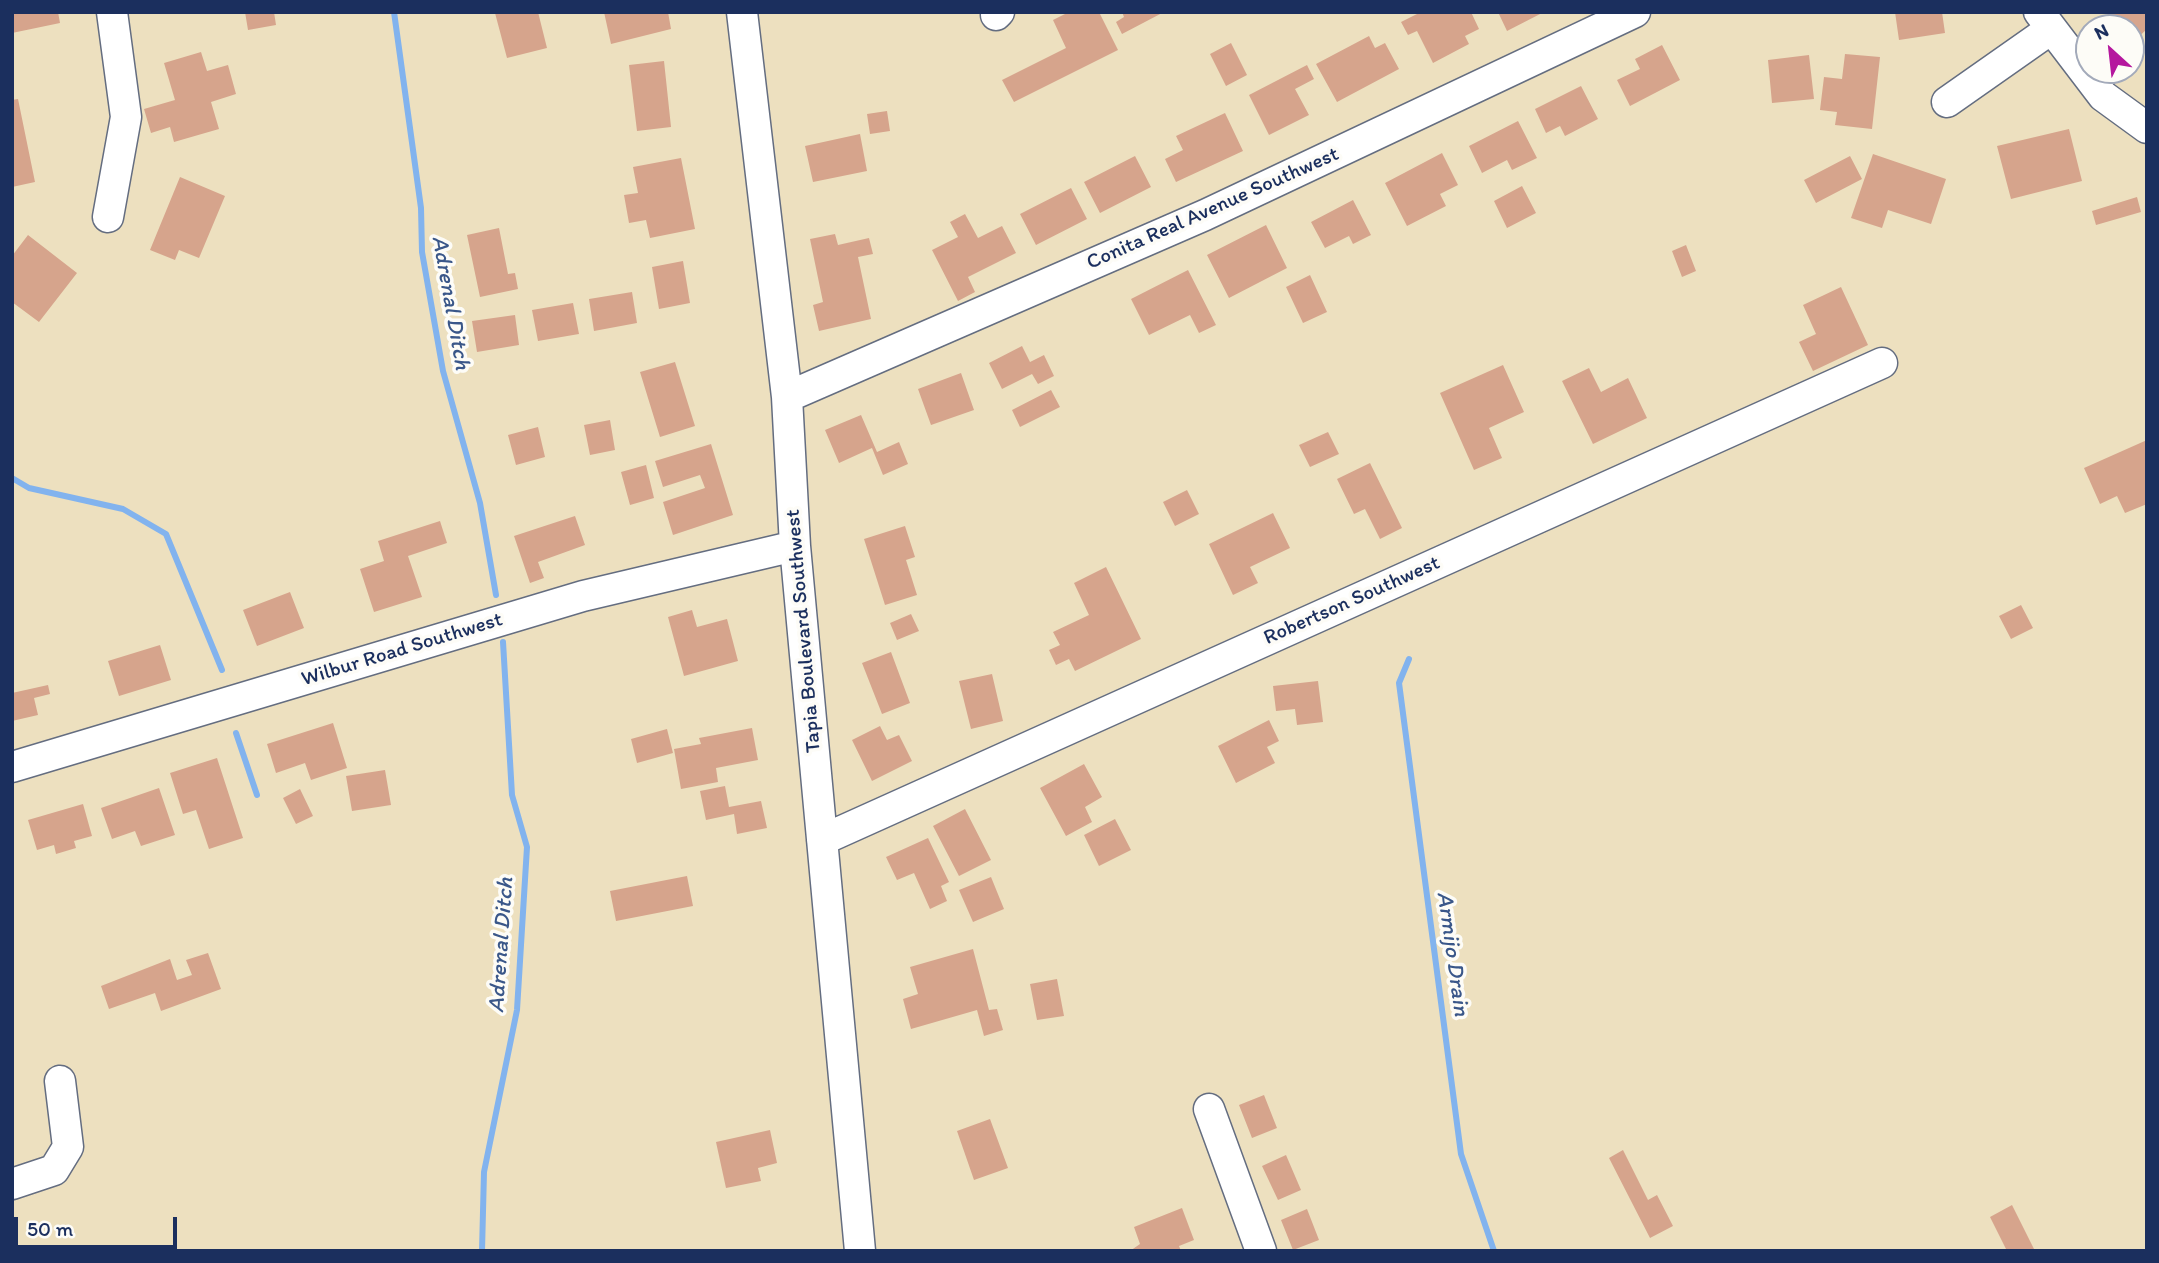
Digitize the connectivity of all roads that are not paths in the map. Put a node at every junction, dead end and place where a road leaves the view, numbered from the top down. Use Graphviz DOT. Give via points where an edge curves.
graph roads {
  1 [pos="112,12"];
  2 [pos="742,12"];
  3 [pos="1635,12"];
  4 [pos="2045,21"];
  5 [pos="1947,102"];
  6 [pos="2147,128"];
  7 [pos="108,216"];
  8 [pos="1882,363"];
  9 [pos="787,397"];
  10 [pos="795,546"];
  11 [pos="12,767"];
  12 [pos="822,840"];
  13 [pos="60,1081"];
  14 [pos="1209,1109"];
  15 [pos="12,1184"];
  16 [pos="860,1251"];
  17 [pos="1261,1251"];
  1 -- 7 [label="street" via="126,117"];
  2 -- 9 [label="street, Tapia Boulevard Southwest"];
  3 -- 9 [label="street, Conita Real Avenue Southwest" via="1205,215"];
  4 -- 5 [label="street"];
  4 -- 6 [label="street" via="2103,96"];
  8 -- 12 [label="street, Robertson Southwest"];
  9 -- 10 [label="street, Tapia Boulevard Southwest"];
  10 -- 11 [label="street, Wilbur Road Southwest" via="583,596"];
  10 -- 12 [label="street, Tapia Boulevard Southwest"];
  12 -- 16 [label="street, Tapia Boulevard Southwest"];
  13 -- 15 [label="street" via="68,1147 54,1170"];
  14 -- 17 [label="street"];
}
